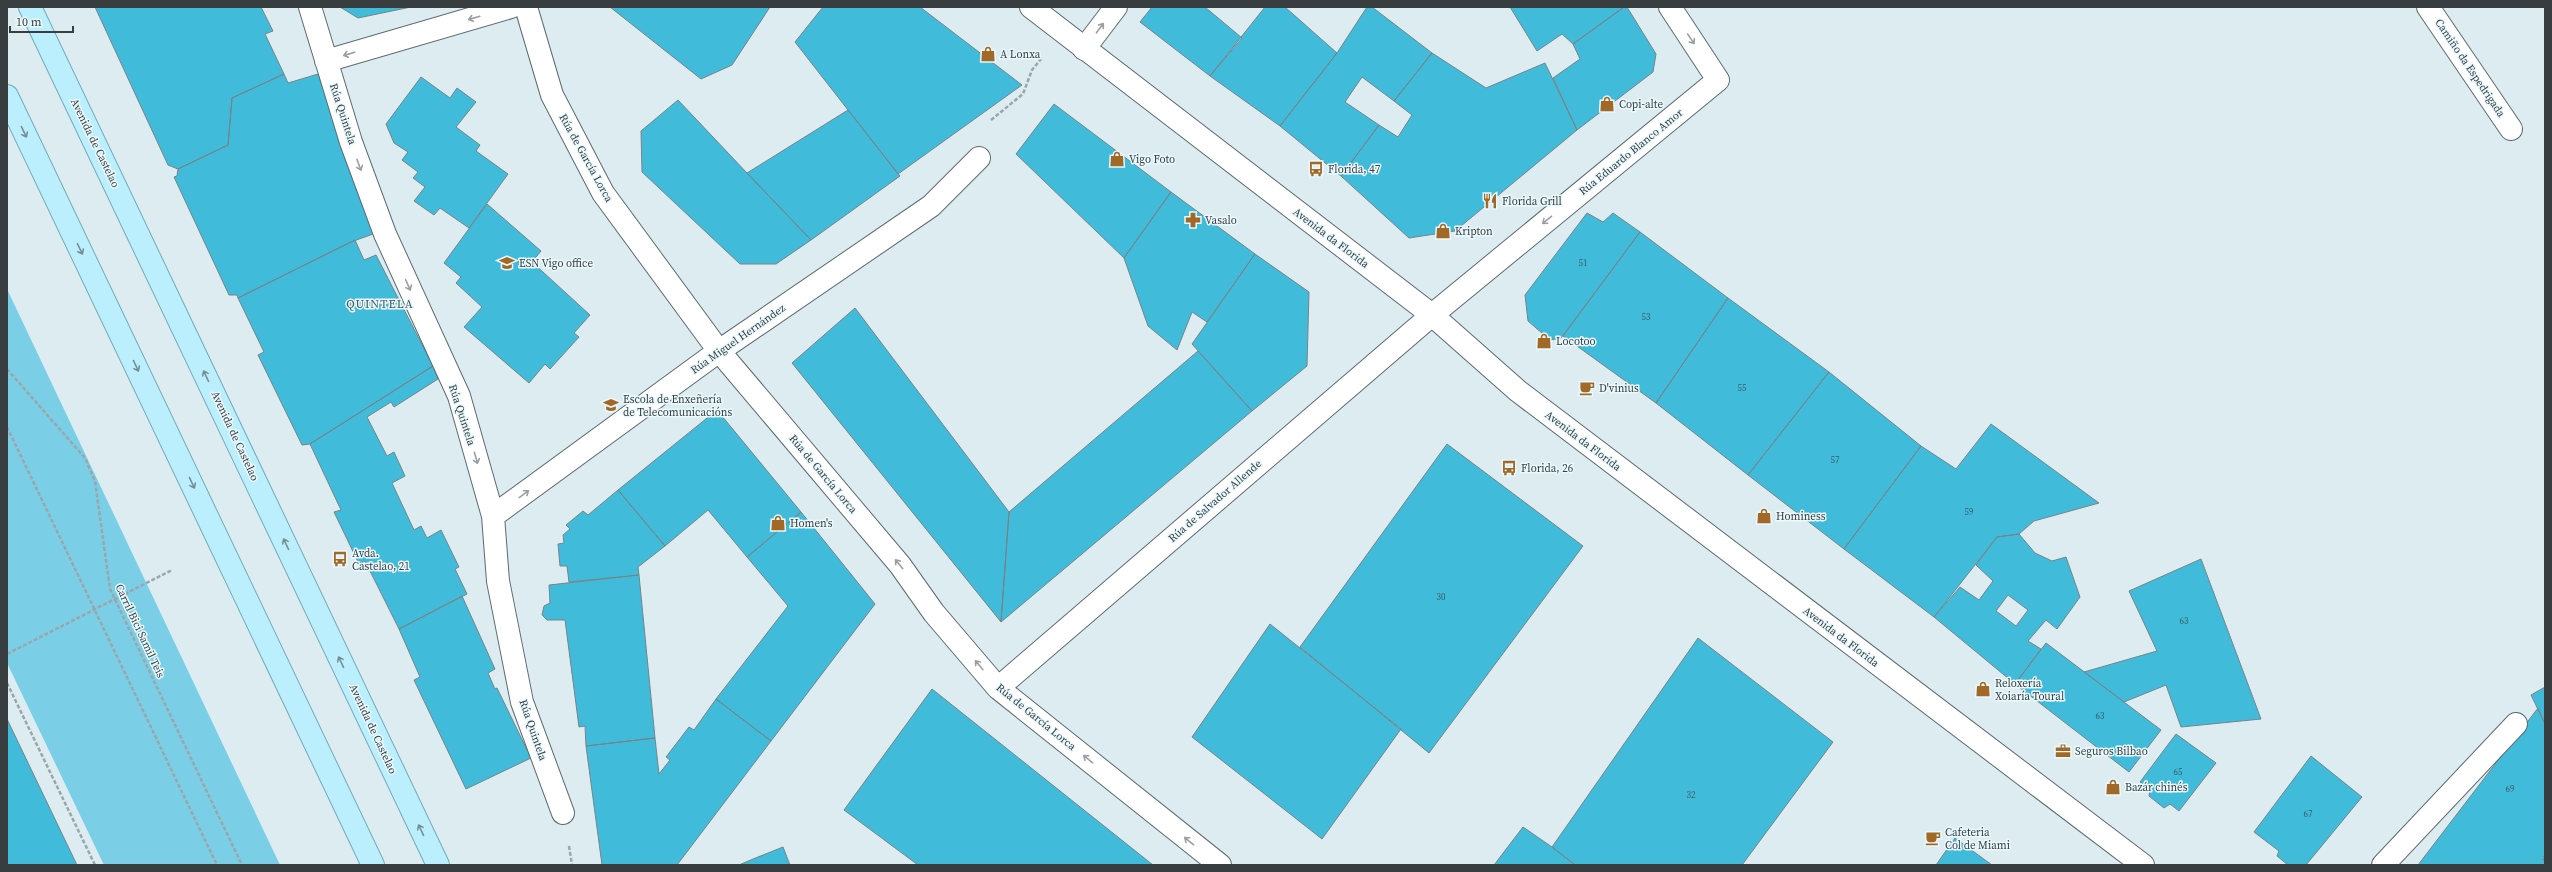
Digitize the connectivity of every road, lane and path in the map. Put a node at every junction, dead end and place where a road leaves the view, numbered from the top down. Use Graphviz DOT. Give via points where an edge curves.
graph roads {
  1 [pos="30,7"];
  2 [pos="310,7"];
  3 [pos="511,7"];
  4 [pos="526,7"];
  5 [pos="1031,7"];
  6 [pos="1116,7"];
  7 [pos="1670,7"];
  8 [pos="2428,7"];
  9 [pos="1063,32"];
  10 [pos="1084,49"];
  11 [pos="326,60"];
  12 [pos="7,96"];
  13 [pos="991,120"];
  14 [pos="2511,128"];
  15 [pos="979,158"];
  16 [pos="1432,315"];
  17 [pos="719,351"];
  18 [pos="7,369"];
  19 [pos="7,427"];
  20 [pos="493,516"];
  21 [pos="172,570"];
  22 [pos="114,600"];
  23 [pos="96,609"];
  24 [pos="7,654"];
  25 [pos="7,683"];
  26 [pos="998,688"];
  27 [pos="2516,724"];
  28 [pos="563,813"];
  29 [pos="95,865"];
  30 [pos="217,865"];
  31 [pos="242,865"];
  32 [pos="373,865"];
  33 [pos="438,865"];
  34 [pos="1220,865"];
  35 [pos="2143,865"];
  36 [pos="2383,865"];
  33 -- 1 [label="main road, Avenida de Castelao, one-way"];
  2 -- 11 [label="street, Rúa Quintela"];
  3 -- 11 [label="street, one-way"];
  4 -- 17 [label="street, Rúa de García Lorca" via="552,95 603,193"];
  5 -- 9 [label="street, Avenida da Florida"];
  10 -- 6 [label="street, one-way"];
  7 -- 16 [label="street, Rúa Eduardo Blanco Amor, one-way" via="1718,80"];
  8 -- 14 [label="street, Camiño da Espedrigada"];
  9 -- 10 [label="street, Avenida da Florida"];
  9 -- 13 [label="path" via="1032,70 1023,94"];
  10 -- 16 [label="street, Avenida da Florida"];
  11 -- 20 [label="street, Rúa Quintela, one-way" via="351,142 385,234 458,396"];
  12 -- 32 [label="main road, one-way"];
  15 -- 17 [label="street, Rúa Miguel Hernández" via="931,206"];
  16 -- 26 [label="street, Rúa de Salvador Allende"];
  16 -- 35 [label="street, Avenida da Florida" via="1518,392"];
  20 -- 17 [label="street, Rúa Miguel Hernández, one-way"];
  26 -- 17 [label="street, Rúa de García Lorca, one-way" via="934,613 900,565"];
  18 -- 22 [label="path, Carril Bici Samil Teis" via="85,458 95,481 110,589"];
  19 -- 23 [label="path"];
  20 -- 28 [label="street, Rúa Quintela" via="498,581 522,702"];
  21 -- 22 [label="path"];
  22 -- 23 [label="path"];
  22 -- 31 [label="path, Carril Bici Samil Teis"];
  23 -- 24 [label="path"];
  23 -- 30 [label="path"];
  25 -- 29 [label="path"];
  34 -- 26 [label="street, Rúa de García Lorca, one-way"];
  27 -- 36 [label="street"];
}
